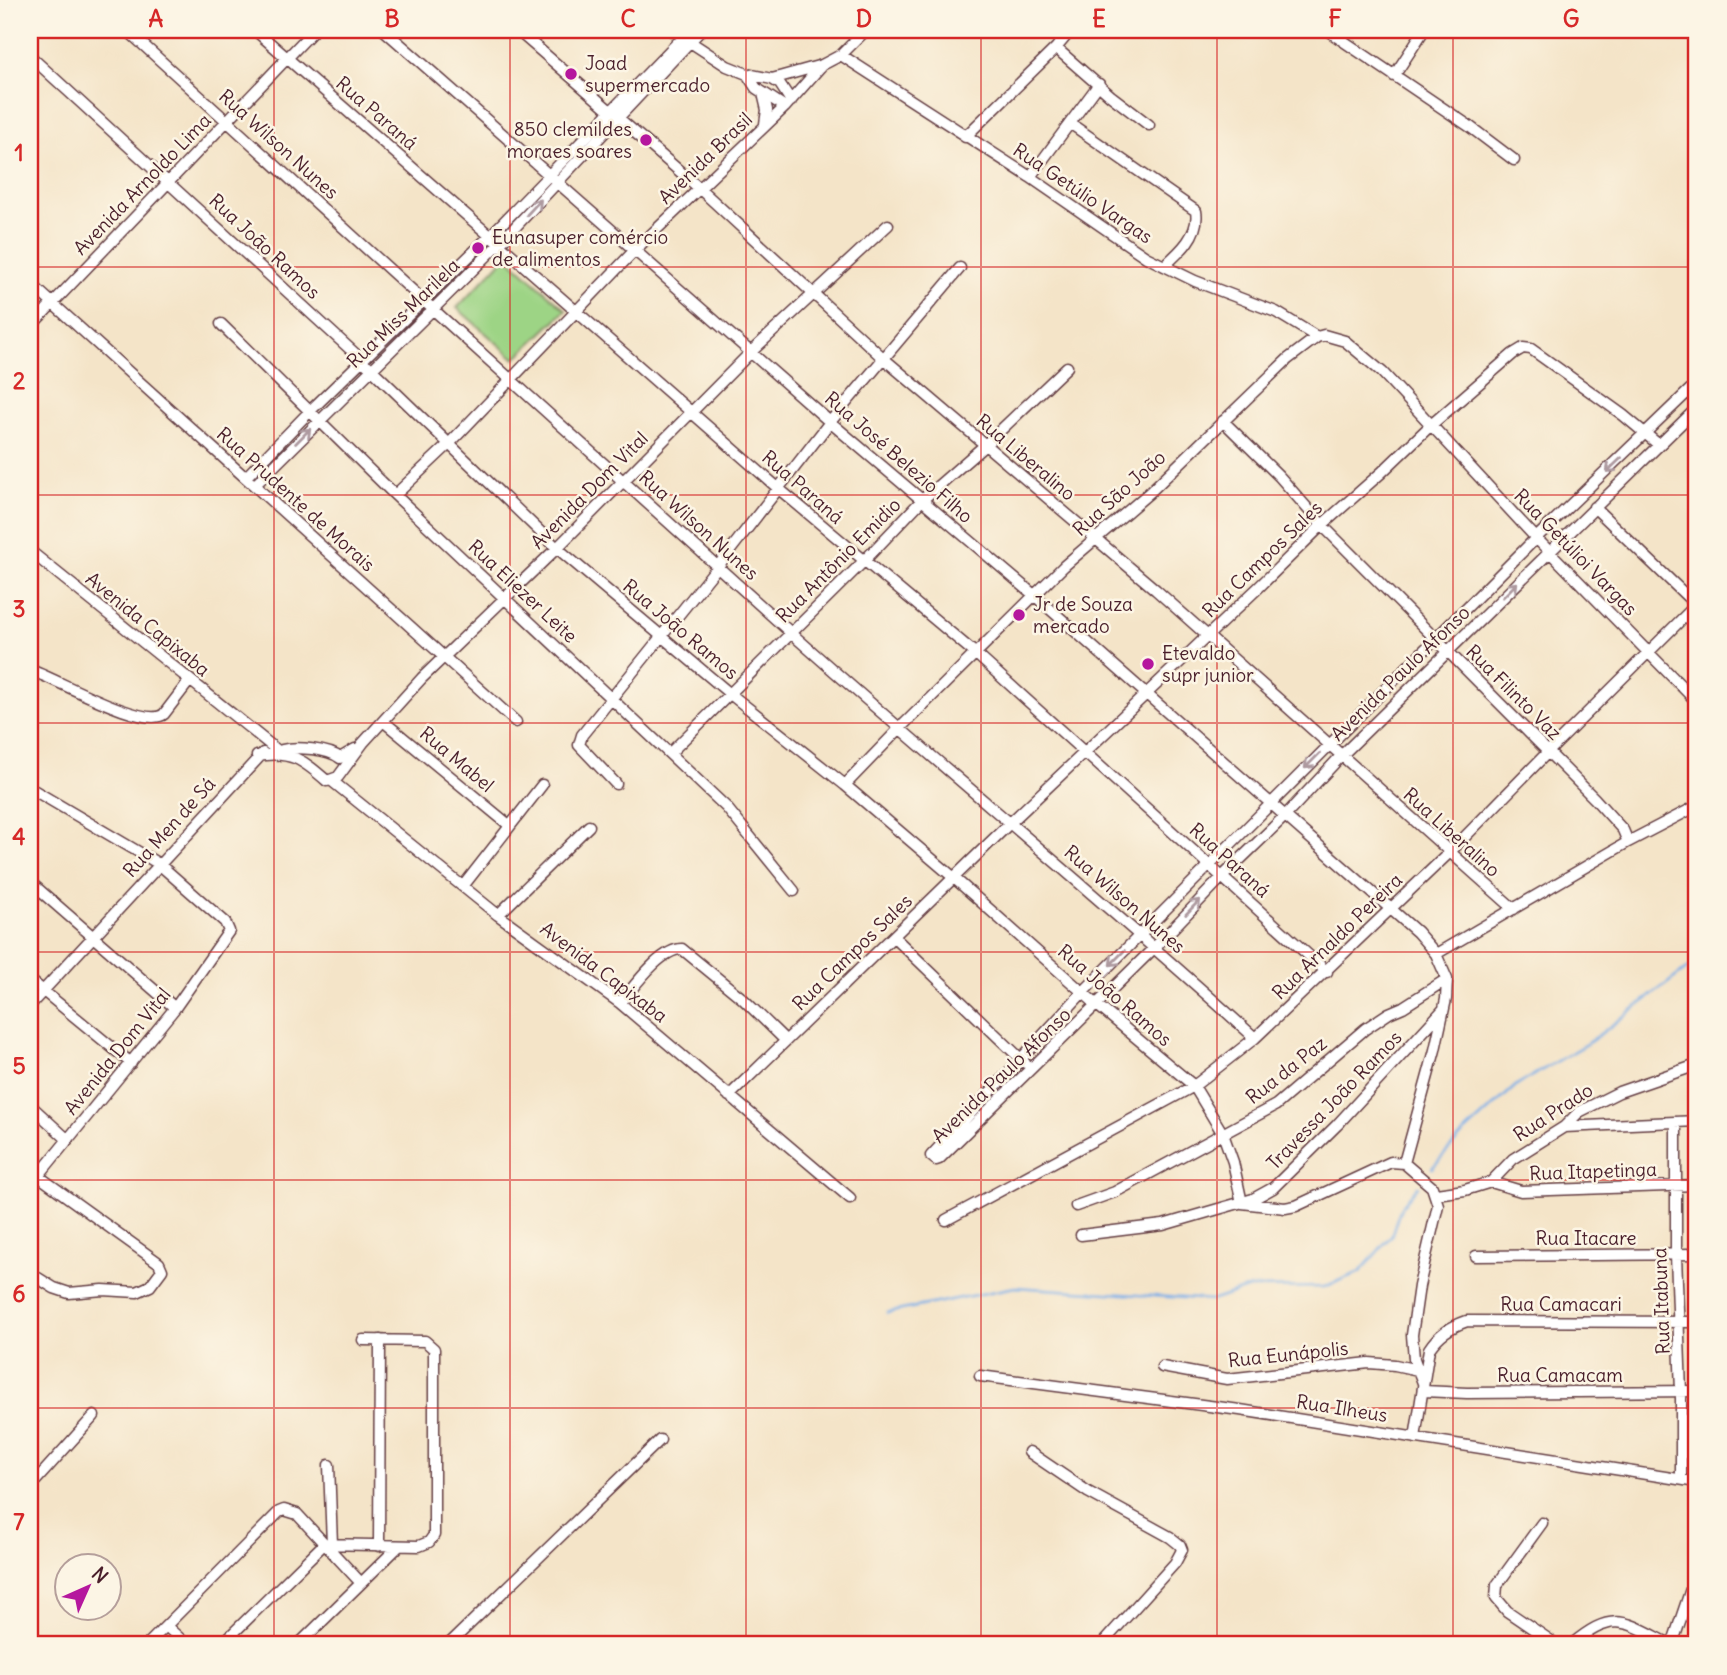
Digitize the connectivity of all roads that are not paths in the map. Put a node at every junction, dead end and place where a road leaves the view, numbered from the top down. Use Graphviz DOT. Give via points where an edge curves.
graph roads {
  1 [pos="127,30"];
  2 [pos="255,30"];
  3 [pos="314,30"];
  4 [pos="384,30"];
  5 [pos="517,30"];
  6 [pos="672,30"];
  7 [pos="700,30"];
  8 [pos="866,30"];
  9 [pos="1327,30"];
  10 [pos="1424,30"];
  11 [pos="1066,31"];
  12 [pos="686,40"];
  13 [pos="1056,48"];
  14 [pos="841,55"];
  15 [pos="30,56"];
  16 [pos="287,57"];
  17 [pos="822,65"];
  18 [pos="747,74"];
  19 [pos="1394,76"];
  20 [pos="772,79"];
  21 [pos="1099,84"];
  22 [pos="763,93"];
  23 [pos="788,104"];
  24 [pos="616,114"];
  25 [pos="227,121"];
  26 [pos="765,124"];
  27 [pos="1071,124"];
  28 [pos="1149,124"];
  29 [pos="965,137"];
  30 [pos="1514,160"];
  31 [pos="1030,177"];
  32 [pos="554,178"];
  33 [pos="169,182"];
  34 [pos="699,188"];
  35 [pos="888,225"];
  36 [pos="491,235"];
  37 [pos="500,243"];
  38 [pos="636,249"];
  39 [pos="1164,266"];
  40 [pos="960,268"];
  41 [pos="30,283"];
  42 [pos="814,295"];
  43 [pos="424,299"];
  44 [pos="52,303"];
  45 [pos="434,308"];
  46 [pos="577,312"];
  47 [pos="221,324"];
  48 [pos="30,327"];
  49 [pos="1317,337"];
  50 [pos="752,351"];
  51 [pos="883,358"];
  52 [pos="362,360"];
  53 [pos="1067,367"];
  54 [pos="371,368"];
  55 [pos="509,380"];
  56 [pos="1697,383"];
  57 [pos="1697,408"];
  58 [pos="311,410"];
  59 [pos="692,413"];
  60 [pos="320,419"];
  61 [pos="1223,421"];
  62 [pos="830,422"];
  63 [pos="1431,425"];
  64 [pos="1646,433"];
  65 [pos="448,445"];
  66 [pos="1659,445"];
  67 [pos="984,446"];
  68 [pos="624,480"];
  69 [pos="251,481"];
  70 [pos="779,489"];
  71 [pos="395,495"];
  72 [pos="922,500"];
  73 [pos="1594,507"];
  74 [pos="1322,525"];
  75 [pos="1096,538"];
  76 [pos="1536,538"];
  77 [pos="557,548"];
  78 [pos="30,551"];
  79 [pos="1550,551"];
  80 [pos="863,562"];
  81 [pos="718,566"];
  82 [pos="1034,595"];
  83 [pos="503,598"];
  84 [pos="1697,605"];
  85 [pos="791,632"];
  86 [pos="663,636"];
  87 [pos="1207,636"];
  88 [pos="1435,637"];
  89 [pos="1448,651"];
  90 [pos="1649,653"];
  91 [pos="976,654"];
  92 [pos="444,657"];
  93 [pos="30,670"];
  94 [pos="190,680"];
  95 [pos="729,693"];
  96 [pos="1146,694"];
  97 [pos="613,699"];
  98 [pos="1697,702"];
  99 [pos="383,721"];
  100 [pos="516,722"];
  101 [pos="900,728"];
  102 [pos="363,743"];
  103 [pos="1329,745"];
  104 [pos="278,751"];
  105 [pos="1548,752"];
  106 [pos="670,753"];
  107 [pos="1084,753"];
  108 [pos="257,756"];
  109 [pos="1341,756"];
  110 [pos="327,779"];
  111 [pos="616,784"];
  112 [pos="542,785"];
  113 [pos="845,785"];
  114 [pos="30,788"];
  115 [pos="1271,803"];
  116 [pos="1697,806"];
  117 [pos="1285,816"];
  118 [pos="1010,823"];
  119 [pos="509,825"];
  120 [pos="589,826"];
  121 [pos="1629,842"];
  122 [pos="1449,853"];
  123 [pos="159,864"];
  124 [pos="1210,865"];
  125 [pos="1223,876"];
  126 [pos="953,877"];
  127 [pos="30,883"];
  128 [pos="464,885"];
  129 [pos="794,891"];
  130 [pos="1391,909"];
  131 [pos="1514,909"];
  132 [pos="498,915"];
  133 [pos="1140,934"];
  134 [pos="94,936"];
  135 [pos="894,937"];
  136 [pos="1155,947"];
  137 [pos="1436,954"];
  138 [pos="1327,972"];
  139 [pos="1447,979"];
  140 [pos="30,980"];
  141 [pos="43,991"];
  142 [pos="1083,992"];
  143 [pos="620,1003"];
  144 [pos="30,1005"];
  145 [pos="1097,1005"];
  146 [pos="175,1008"];
  147 [pos="1443,1010"];
  148 [pos="1255,1038"];
  149 [pos="785,1040"];
  150 [pos="1022,1059"];
  151 [pos="131,1063"];
  152 [pos="1697,1065"];
  153 [pos="1033,1069"];
  154 [pos="1194,1086"];
  155 [pos="729,1096"];
  156 [pos="30,1105"];
  157 [pos="1697,1121"];
  158 [pos="1676,1122"];
  159 [pos="1564,1127"];
  160 [pos="1223,1134"];
  161 [pos="67,1139"];
  162 [pos="1404,1163"];
  163 [pos="34,1173"];
  164 [pos="1491,1182"];
  165 [pos="1678,1185"];
  166 [pos="1697,1185"];
  167 [pos="30,1186"];
  168 [pos="1436,1194"];
  169 [pos="850,1198"];
  170 [pos="1242,1203"];
  171 [pos="1076,1206"];
  172 [pos="946,1220"];
  173 [pos="1081,1235"];
  174 [pos="1676,1255"];
  175 [pos="1697,1255"];
  176 [pos="1476,1256"];
  177 [pos="30,1273"];
  178 [pos="1679,1322"];
  179 [pos="1697,1322"];
  180 [pos="363,1340"];
  181 [pos="380,1340"];
  182 [pos="1162,1367"];
  183 [pos="1418,1370"];
  184 [pos="980,1376"];
  185 [pos="1423,1387"];
  186 [pos="1697,1391"];
  187 [pos="1682,1392"];
  188 [pos="94,1416"];
  189 [pos="1415,1438"];
  190 [pos="660,1440"];
  191 [pos="1029,1452"];
  192 [pos="329,1465"];
  193 [pos="1681,1479"];
  194 [pos="32,1482"];
  195 [pos="1697,1482"];
  196 [pos="1542,1523"];
  197 [pos="328,1544"];
  198 [pos="379,1546"];
  199 [pos="398,1547"];
  200 [pos="1697,1571"];
  201 [pos="361,1583"];
  202 [pos="166,1626"];
  203 [pos="1581,1637"];
  204 [pos="147,1645"];
  205 [pos="187,1645"];
  206 [pos="221,1645"];
  207 [pos="298,1645"];
  208 [pos="448,1645"];
  209 [pos="1101,1645"];
  210 [pos="1557,1645"];
  211 [pos="1571,1645"];
  212 [pos="1591,1645"];
  213 [pos="1672,1645"];
  1 -- 25 [label="street, Rua Wilson Nunes"];
  2 -- 16 [label="street, Rua Paraná"];
  3 -- 16 [label="street, Avenida Arnoldo Lima"];
  4 -- 32 [label="street, Rua José Belezio Filho"];
  5 -- 24 [label="street, Rua Liberalino"];
  6 -- 12 [label="street"];
  7 -- 12 [label="street"];
  8 -- 14 [label="street, Avenida Brasil"];
  9 -- 19 [label="street"];
  10 -- 19 [label="street"];
  11 -- 13 [label="street"];
  12 -- 18 [label="street"];
  12 -- 24 [label="street, Rua Miss Marilela"];
  13 -- 21 [label="street"];
  13 -- 29 [label="street"];
  14 -- 17 [label="street, Avenida Brasil"];
  14 -- 29 [label="street, Rua Getúlio Vargas"];
  15 -- 33 [label="street, Rua João Ramos"];
  16 -- 25 [label="street, Avenida Arnoldo Lima"];
  16 -- 36 [label="street, Rua Paraná"];
  17 -- 20 [label="street"];
  17 -- 23 [label="street, Avenida Brasil"];
  18 -- 20 [label="street"];
  18 -- 22 [label="street"];
  19 -- 30 [label="street"];
  20 -- 23 [label="street" via="780,84"];
  21 -- 27 [label="street"];
  21 -- 28 [label="street"];
  22 -- 23 [label="street"];
  22 -- 26 [label="street"];
  23 -- 26 [label="street, Avenida Brasil"];
  24 -- 32 [label="street, Rua Miss Marilela"];
  24 -- 34 [label="street, Rua Liberalino"];
  25 -- 33 [label="street, Avenida Arnoldo Lima"];
  25 -- 43 [label="street, Rua Wilson Nunes"];
  26 -- 34 [label="street, Avenida Brasil"];
  27 -- 31 [label="street"];
  27 -- 39 [label="street" via="1196,211 1194,232"];
  29 -- 31 [label="street, Rua Getúlio Vargas"];
  31 -- 39 [label="street, Rua Getúlio Vargas"];
  32 -- 36 [label="street, Rua Miss Marilela"];
  37 -- 32 [label="street, Rua Miss Marilela, one-way"];
  32 -- 38 [label="street, Rua José Belezio Filho"];
  33 -- 44 [label="street, Avenida Arnoldo Lima"];
  33 -- 52 [label="street, Rua João Ramos"];
  34 -- 38 [label="street, Avenida Brasil"];
  34 -- 42 [label="street, Rua Liberalino"];
  35 -- 42 [label="street, Avenida Dom Vital"];
  36 -- 37 [label="street, Rua Paraná"];
  36 -- 43 [label="street, Rua Miss Marilela"];
  37 -- 45 [label="street, Rua Miss Marilela"];
  37 -- 46 [label="street, Rua Paraná"];
  38 -- 46 [label="street, Avenida Brasil"];
  38 -- 50 [label="street, Rua José Belezio Filho"];
  39 -- 49 [label="street, Rua Getúlio Vargas" via="1276,312"];
  40 -- 51 [label="street"];
  41 -- 44 [label="street, Rua Prudente de Morais"];
  42 -- 50 [label="street, Avenida Dom Vital"];
  42 -- 51 [label="street, Rua Liberalino"];
  43 -- 45 [label="street, Rua Wilson Nunes"];
  43 -- 52 [label="street, Rua Miss Marilela"];
  44 -- 48 [label="street, Avenida Arnoldo Lima"];
  44 -- 69 [label="street, Rua Prudente de Morais"];
  45 -- 54 [label="street, Rua Miss Marilela"];
  45 -- 55 [label="street, Rua Wilson Nunes"];
  46 -- 55 [label="street, Avenida Brasil"];
  46 -- 59 [label="street, Rua Paraná"];
  47 -- 58 [label="street, Rua Eliezer Leite"];
  49 -- 61 [label="street, Rua São João"];
  49 -- 63 [label="street" via="1334,336 1359,351"];
  50 -- 59 [label="street, Avenida Dom Vital"];
  50 -- 62 [label="street, Rua José Belezio Filho"];
  51 -- 62 [label="street"];
  51 -- 67 [label="street, Rua Liberalino"];
  52 -- 54 [label="street, Rua João Ramos"];
  52 -- 58 [label="street, Rua Miss Marilela"];
  53 -- 67 [label="street, Rua Antônio Emidio"];
  54 -- 60 [label="street, Rua Miss Marilela"];
  54 -- 65 [label="street, Rua João Ramos"];
  55 -- 65 [label="street, Avenida Brasil"];
  55 -- 68 [label="street, Rua Wilson Nunes"];
  56 -- 64 [label="street, Avenida Paulo Afonso"];
  57 -- 66 [label="street, Avenida Paulo Afonso"];
  58 -- 60 [label="street, Rua Eliezer Leite"];
  58 -- 69 [label="street, Rua Miss Marilela"];
  59 -- 68 [label="street, Avenida Dom Vital"];
  59 -- 70 [label="street, Rua Paraná"];
  69 -- 60 [label="street, Rua Miss Marilela, one-way"];
  60 -- 71 [label="street, Rua Eliezer Leite"];
  61 -- 74 [label="street, Rua Filinto Vaz"];
  61 -- 75 [label="street, Rua São João"];
  62 -- 70 [label="street"];
  62 -- 72 [label="street, Rua José Belezio Filho"];
  63 -- 64 [label="street, Rua Campos Sales" via="1523,348 1531,349"];
  63 -- 74 [label="street, Rua Campos Sales"];
  63 -- 76 [label="street, Rua Getúlioi Vargas"];
  64 -- 66 [label="street, Rua Campos Sales"];
  64 -- 76 [label="street, Avenida Paulo Afonso, one-way"];
  65 -- 71 [label="street, Avenida Brasil"];
  65 -- 77 [label="street, Rua João Ramos"];
  66 -- 73 [label="street, Avenida Paulo Afonso"];
  67 -- 72 [label="street, Rua Antônio Emidio"];
  67 -- 75 [label="street, Rua Liberalino"];
  68 -- 77 [label="street, Avenida Dom Vital"];
  68 -- 81 [label="street, Rua Wilson Nunes"];
  69 -- 92 [label="street, Rua Prudente de Morais"];
  70 -- 80 [label="street, Rua Paraná"];
  70 -- 81 [label="street"];
  71 -- 83 [label="street, Rua Eliezer Leite"];
  72 -- 80 [label="street, Rua Antônio Emidio"];
  72 -- 82 [label="street, Rua José Belezio Filho"];
  73 -- 79 [label="street, Avenida Paulo Afonso"];
  73 -- 84 [label="street"];
  74 -- 87 [label="street, Rua Campos Sales"];
  74 -- 88 [label="street, Rua Filinto Vaz"];
  75 -- 82 [label="street, Rua São João"];
  75 -- 87 [label="street, Rua Liberalino"];
  76 -- 79 [label="street, Rua Getúlioi Vargas"];
  76 -- 88 [label="street, Avenida Paulo Afonso"];
  77 -- 83 [label="street, Avenida Dom Vital"];
  77 -- 86 [label="street, Rua João Ramos"];
  78 -- 94 [label="street, Avenida Capixaba"];
  89 -- 79 [label="street, Avenida Paulo Afonso, one-way"];
  79 -- 90 [label="street, Rua Getúlioi Vargas"];
  80 -- 85 [label="street, Rua Antônio Emidio"];
  80 -- 91 [label="street, Rua Paraná"];
  81 -- 85 [label="street, Rua Wilson Nunes"];
  81 -- 86 [label="street"];
  82 -- 91 [label="street, Rua São João"];
  82 -- 96 [label="street, Rua José Belezio Filho"];
  83 -- 92 [label="street, Avenida Dom Vital"];
  83 -- 97 [label="street, Rua Eliezer Leite"];
  84 -- 90 [label="street, Rua Arnaldo Pereira"];
  85 -- 95 [label="street, Rua Antônio Emidio"];
  85 -- 101 [label="street, Rua Wilson Nunes"];
  86 -- 95 [label="street, Rua João Ramos"];
  86 -- 97 [label="street"];
  87 -- 96 [label="street, Rua Campos Sales"];
  87 -- 103 [label="street, Rua Liberalino"];
  88 -- 89 [label="street, Rua Filinto Vaz"];
  88 -- 103 [label="street, Avenida Paulo Afonso"];
  89 -- 105 [label="street, Rua Filinto Vaz"];
  89 -- 109 [label="street, Avenida Paulo Afonso"];
  90 -- 98 [label="street, Rua Getúlioi Vargas"];
  90 -- 105 [label="street, Rua Arnaldo Pereira"];
  91 -- 101 [label="street, Rua São João"];
  91 -- 107 [label="street, Rua Paraná"];
  92 -- 99 [label="street, Avenida Dom Vital"];
  92 -- 100 [label="street, Rua Prudente de Morais"];
  93 -- 94 [label="street" via="121,711 153,719 164,714"];
  94 -- 104 [label="street, Avenida Capixaba"];
  95 -- 106 [label="street, Rua Antônio Emidio"];
  95 -- 113 [label="street, Rua João Ramos"];
  96 -- 107 [label="street, Rua Campos Sales"];
  96 -- 115 [label="street, Rua José Belezio Filho"];
  97 -- 106 [label="street, Rua Eliezer Leite"];
  97 -- 111 [label="street" via="582,735 579,745"];
  99 -- 102 [label="street, Avenida Dom Vital"];
  99 -- 119 [label="street, Rua Mabel"];
  101 -- 113 [label="street, Rua São João"];
  101 -- 118 [label="street, Rua Wilson Nunes"];
  102 -- 104 [label="street" via="340,758 302,748"];
  102 -- 110 [label="street, Avenida Dom Vital" via="338,777"];
  103 -- 109 [label="street, Rua Liberalino"];
  103 -- 115 [label="street, Avenida Paulo Afonso, one-way"];
  104 -- 108 [label="street"];
  105 -- 121 [label="street, Rua Filinto Vaz" via="1623,830"];
  105 -- 122 [label="street, Rua Arnaldo Pereira"];
  106 -- 129 [label="street, Rua Eliezer Leite" via="726,807"];
  107 -- 118 [label="street, Rua Campos Sales"];
  107 -- 124 [label="street, Rua Paraná"];
  108 -- 110 [label="street, Avenida Capixaba" via="289,754"];
  108 -- 123 [label="street, Rua Men de Sá"];
  109 -- 117 [label="street, Avenida Paulo Afonso"];
  109 -- 122 [label="street, Rua Liberalino"];
  110 -- 128 [label="street, Avenida Capixaba"];
  112 -- 119 [label="street"];
  113 -- 126 [label="street, Rua João Ramos"];
  114 -- 123 [label="street"];
  115 -- 117 [label="street, Rua José Belezio Filho"];
  115 -- 124 [label="street, Avenida Paulo Afonso"];
  116 -- 121 [label="street"];
  117 -- 125 [label="street, Avenida Paulo Afonso"];
  117 -- 130 [label="street, Rua José Belezio Filho"];
  118 -- 126 [label="street, Rua Campos Sales"];
  118 -- 133 [label="street, Rua Wilson Nunes"];
  119 -- 128 [label="street"];
  120 -- 132 [label="street"];
  121 -- 131 [label="street"];
  122 -- 130 [label="street, Rua Arnaldo Pereira"];
  122 -- 131 [label="street, Rua Liberalino"];
  123 -- 134 [label="street, Rua Men de Sá"];
  123 -- 146 [label="street, Avenida Dom Vital" via="229,927 228,935"];
  124 -- 125 [label="street, Rua Paraná"];
  124 -- 133 [label="street, Avenida Paulo Afonso"];
  136 -- 125 [label="street, Avenida Paulo Afonso, one-way"];
  125 -- 138 [label="street, Rua Paraná"];
  126 -- 135 [label="street, Rua Campos Sales"];
  126 -- 142 [label="street, Rua João Ramos"];
  127 -- 134 [label="street"];
  128 -- 132 [label="street, Avenida Capixaba"];
  130 -- 137 [label="street, Rua José Belezio Filho"];
  130 -- 138 [label="street, Rua Arnaldo Pereira"];
  131 -- 137 [label="street"];
  132 -- 143 [label="street, Avenida Capixaba"];
  133 -- 136 [label="street, Rua Wilson Nunes"];
  133 -- 142 [label="street, Avenida Paulo Afonso, one-way"];
  134 -- 141 [label="street, Rua Men de Sá"];
  134 -- 146 [label="street"];
  135 -- 149 [label="street, Rua Campos Sales"];
  135 -- 150 [label="street"];
  136 -- 145 [label="street, Avenida Paulo Afonso"];
  136 -- 148 [label="street, Rua Wilson Nunes"];
  137 -- 139 [label="street"];
  138 -- 148 [label="street, Rua Arnaldo Pereira"];
  139 -- 147 [label="street"];
  139 -- 160 [label="street, Rua da Paz" via="1365,1029 1276,1105"];
  140 -- 141 [label="street"];
  141 -- 144 [label="street, Rua Men de Sá"];
  141 -- 151 [label="street"];
  142 -- 145 [label="street, Rua João Ramos"];
  142 -- 150 [label="street, Avenida Paulo Afonso"];
  143 -- 149 [label="street" via="663,956 682,948"];
  143 -- 155 [label="street, Avenida Capixaba"];
  145 -- 153 [label="street, Avenida Paulo Afonso"];
  145 -- 154 [label="street, Rua João Ramos"];
  146 -- 151 [label="street, Avenida Dom Vital"];
  147 -- 162 [label="street"];
  147 -- 170 [label="street, Travessa João Ramos" via="1273,1188"];
  148 -- 154 [label="street, Rua Arnaldo Pereira"];
  149 -- 155 [label="street, Rua Campos Sales"];
  150 -- 153 [label="street"];
  150 -- 153 [label="street, Avenida Paulo Afonso" via="931,1156 939,1160"];
  151 -- 161 [label="street, Avenida Dom Vital"];
  152 -- 159 [label="street, Rua Prado" via="1610,1096 1579,1112"];
  154 -- 160 [label="street, Rua João Ramos"];
  154 -- 172 [label="street, Rua Arnaldo Pereira"];
  155 -- 169 [label="street, Avenida Capixaba"];
  156 -- 161 [label="street"];
  157 -- 158 [label="street"];
  158 -- 159 [label="street"];
  158 -- 165 [label="street, Rua Itabuna"];
  159 -- 164 [label="street, Rua Prado" via="1513,1159"];
  160 -- 170 [label="street, Rua João Ramos"];
  160 -- 171 [label="street, Rua da Paz" via="1115,1192"];
  161 -- 163 [label="street, Avenida Dom Vital"];
  162 -- 168 [label="street"];
  162 -- 170 [label="street" via="1391,1162 1296,1206"];
  163 -- 167 [label="street, Avenida Dom Vital"];
  163 -- 177 [label="street" via="159,1263 162,1270 150,1286 137,1292 69,1293"];
  164 -- 165 [label="street, Rua Itapetinga" via="1521,1191"];
  164 -- 168 [label="street, Rua Prado"];
  165 -- 166 [label="street, Rua Itapetinga"];
  165 -- 174 [label="street, Rua Itabuna"];
  168 -- 183 [label="street" via="1438,1205 1412,1335"];
  170 -- 173 [label="street" via="1163,1225"];
  174 -- 175 [label="street, Rua Itacare"];
  174 -- 176 [label="street, Rua Itacare"];
  174 -- 178 [label="street, Rua Itabuna"];
  178 -- 179 [label="street, Rua Camacari"];
  178 -- 185 [label="street, Rua Camacari" via="1467,1321 1436,1338 1429,1349"];
  178 -- 187 [label="street, Rua Itabuna"];
  180 -- 181 [label="street"];
  181 -- 198 [label="street"];
  181 -- 199 [label="street" via="425,1341 435,1356 434,1535 419,1546"];
  182 -- 183 [label="street, Rua Eunápolis" via="1227,1379 1369,1363"];
  183 -- 185 [label="street"];
  184 -- 189 [label="street, Rua Ilheus"];
  185 -- 187 [label="street, Rua Camacam" via="1467,1393"];
  185 -- 189 [label="street"];
  186 -- 187 [label="street, Rua Camacam"];
  187 -- 193 [label="street, Rua Itabuna"];
  188 -- 194 [label="street"];
  189 -- 193 [label="street, Rua Ilheus"];
  190 -- 208 [label="street"];
  191 -- 209 [label="street" via="1088,1492 1170,1537 1182,1550"];
  192 -- 197 [label="street"];
  193 -- 195 [label="street, Rua Ilheus"];
  196 -- 210 [label="street" via="1497,1585 1496,1598 1507,1611"];
  197 -- 198 [label="street"];
  197 -- 201 [label="street"];
  197 -- 202 [label="street" via="294,1512 279,1512"];
  197 -- 206 [label="street"];
  198 -- 199 [label="street"];
  199 -- 201 [label="street"];
  200 -- 213 [label="street"];
  201 -- 207 [label="street"];
  202 -- 204 [label="street"];
  202 -- 205 [label="street"];
  203 -- 211 [label="street"];
  203 -- 212 [label="street"];
  203 -- 213 [label="street" via="1613,1621 1628,1623"];
}
